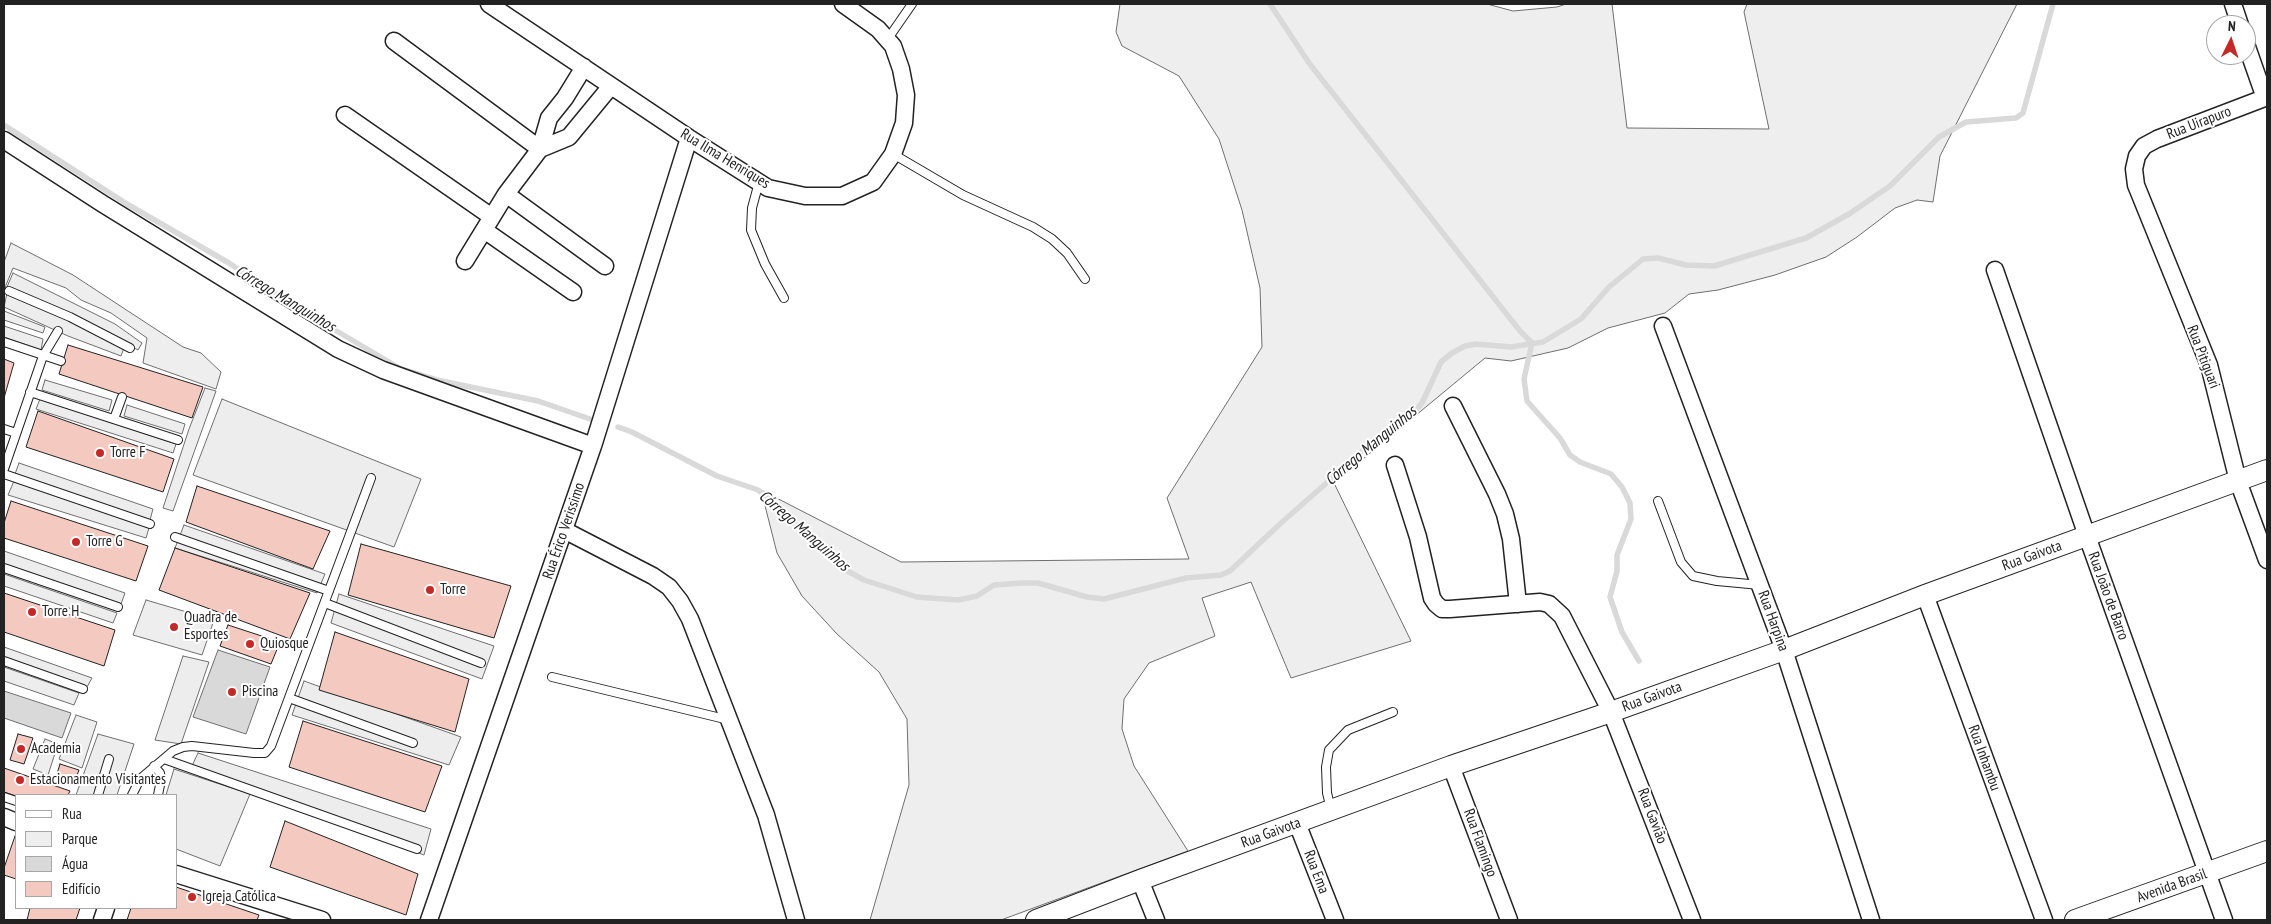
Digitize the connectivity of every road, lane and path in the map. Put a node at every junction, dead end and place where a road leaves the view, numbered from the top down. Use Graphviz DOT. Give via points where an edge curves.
graph roads {
  1 [pos="489,4"];
  2 [pos="843,4"];
  3 [pos="912,4"];
  4 [pos="887,40"];
  5 [pos="394,41"];
  6 [pos="2254,65"];
  7 [pos="584,67"];
  8 [pos="611,86"];
  9 [pos="2266,97"];
  10 [pos="345,114"];
  11 [pos="689,138"];
  12 [pos="4,140"];
  13 [pos="540,148"];
  14 [pos="893,154"];
  15 [pos="2137,156"];
  16 [pos="760,182"];
  17 [pos="506,194"];
  18 [pos="488,223"];
  19 [pos="466,261"];
  20 [pos="605,266"];
  21 [pos="1995,270"];
  22 [pos="1084,279"];
  23 [pos="9,291"];
  24 [pos="572,292"];
  25 [pos="784,298"];
  26 [pos="1663,326"];
  27 [pos="58,331"];
  28 [pos="4,342"];
  29 [pos="130,348"];
  30 [pos="43,356"];
  31 [pos="61,361"];
  32 [pos="30,392"];
  33 [pos="122,396"];
  34 [pos="1453,406"];
  35 [pos="114,419"];
  36 [pos="4,429"];
  37 [pos="16,433"];
  38 [pos="178,440"];
  39 [pos="594,442"];
  40 [pos="1395,464"];
  41 [pos="4,469"];
  42 [pos="2267,470"];
  43 [pos="4,474"];
  44 [pos="371,478"];
  45 [pos="2238,481"];
  46 [pos="1658,501"];
  47 [pos="150,524"];
  48 [pos="564,530"];
  49 [pos="2087,536"];
  50 [pos="175,537"];
  51 [pos="2267,560"];
  52 [pos="4,568"];
  53 [pos="1760,584"];
  54 [pos="329,591"];
  55 [pos="1925,595"];
  56 [pos="325,603"];
  57 [pos="1518,604"];
  58 [pos="118,607"];
  59 [pos="1784,650"];
  60 [pos="4,661"];
  61 [pos="481,663"];
  62 [pos="552,677"];
  63 [pos="83,689"];
  64 [pos="289,698"];
  65 [pos="1393,712"];
  66 [pos="1611,712"];
  67 [pos="729,720"];
  68 [pos="413,743"];
  69 [pos="164,758"];
  70 [pos="109,759"];
  71 [pos="154,766"];
  72 [pos="1451,766"];
  73 [pos="98,794"];
  74 [pos="132,794"];
  75 [pos="158,794"];
  76 [pos="1332,810"];
  77 [pos="1297,824"];
  78 [pos="417,849"];
  79 [pos="2267,851"];
  80 [pos="2207,874"];
  81 [pos="178,875"];
  82 [pos="1140,880"];
  83 [pos="269,912"];
  84 [pos="322,920"];
  85 [pos="429,920"];
  86 [pos="796,920"];
  87 [pos="1036,920"];
  88 [pos="1156,920"];
  89 [pos="1335,920"];
  90 [pos="1509,920"];
  91 [pos="1692,920"];
  92 [pos="1871,920"];
  93 [pos="2044,920"];
  94 [pos="2076,920"];
  95 [pos="2224,920"];
  1 -- 7 [label="street, Rua Ilma Henriques"];
  2 -- 4 [label="street, Rua Ilma Henriques" via="878,29"];
  3 -- 4 [label="lane"];
  4 -- 14 [label="street, Rua Ilma Henriques" via="893,46 901,69 906,95 904,123"];
  5 -- 13 [label="street"];
  6 -- 9 [label="street"];
  7 -- 8 [label="street, Rua Ilma Henriques"];
  7 -- 13 [label="street" via="550,118"];
  8 -- 11 [label="street, Rua Ilma Henriques"];
  8 -- 13 [label="street" via="569,137"];
  9 -- 15 [label="street, Rua Uirapuro" via="2157,139 2144,146"];
  10 -- 18 [label="street"];
  11 -- 16 [label="street, Rua Ilma Henriques"];
  11 -- 39 [label="street, Rua Érico Verissimo"];
  12 -- 39 [label="street" via="338,349 384,370"];
  13 -- 17 [label="street"];
  14 -- 16 [label="street, Rua Ilma Henriques" via="873,182 842,196 806,196 768,188"];
  14 -- 22 [label="lane" via="963,195 1052,239 1067,253"];
  15 -- 45 [label="street, Rua Pitiguari" via="2134,169 2136,185 2209,365"];
  16 -- 25 [label="lane" via="752,208 751,230"];
  17 -- 18 [label="street"];
  17 -- 20 [label="street"];
  18 -- 19 [label="street"];
  18 -- 24 [label="street"];
  21 -- 49 [label="street, Rua João de Barro"];
  23 -- 29 [label="lane"];
  26 -- 53 [label="street, Rua Harpina"];
  27 -- 30 [label="lane"];
  28 -- 30 [label="lane"];
  30 -- 31 [label="lane"];
  30 -- 32 [label="lane"];
  32 -- 35 [label="lane"];
  32 -- 37 [label="lane"];
  33 -- 35 [label="lane"];
  34 -- 57 [label="street" via="1505,514"];
  35 -- 38 [label="lane"];
  36 -- 37 [label="lane"];
  37 -- 41 [label="lane"];
  39 -- 48 [label="street, Rua Érico Verissimo"];
  40 -- 57 [label="street, Rua Gavião" via="1436,604 1450,609"];
  42 -- 45 [label="street, Rua Gaivota"];
  43 -- 47 [label="lane"];
  44 -- 54 [label="lane"];
  45 -- 49 [label="street, Rua Gaivota"];
  45 -- 51 [label="street, Rua Pitiguari"];
  46 -- 53 [label="lane" via="1682,562 1692,576"];
  48 -- 67 [label="street" via="669,587 690,619"];
  48 -- 85 [label="street, Rua Érico Verissimo"];
  49 -- 55 [label="street, Rua Gaivota"];
  49 -- 80 [label="street, Rua João de Barro"];
  50 -- 54 [label="lane"];
  52 -- 58 [label="lane"];
  53 -- 59 [label="street, Rua Harpina"];
  54 -- 56 [label="lane"];
  55 -- 59 [label="street, Rua Gaivota"];
  55 -- 93 [label="street, Rua Inhambu"];
  56 -- 61 [label="lane"];
  56 -- 64 [label="lane"];
  57 -- 66 [label="street, Rua Gavião" via="1540,602 1557,610"];
  59 -- 66 [label="street, Rua Gaivota"];
  59 -- 92 [label="street, Rua Harpina"];
  60 -- 63 [label="lane"];
  62 -- 67 [label="lane"];
  64 -- 68 [label="lane"];
  64 -- 69 [label="lane" via="271,746 265,752 192,746 173,751"];
  65 -- 76 [label="lane" via="1348,730 1329,750 1327,793"];
  66 -- 72 [label="street, Rua Gaivota"];
  66 -- 91 [label="street, Rua Gavião"];
  67 -- 86 [label="street" via="766,814"];
  69 -- 71 [label="lane"];
  69 -- 78 [label="lane"];
  70 -- 73 [label="lane"];
  71 -- 74 [label="lane" via="140,779"];
  71 -- 75 [label="lane" via="160,773"];
  72 -- 76 [label="street, Rua Gaivota"];
  72 -- 90 [label="street, Rua Flamingo"];
  76 -- 77 [label="street, Rua Gaivota"];
  77 -- 82 [label="street, Rua Gaivota"];
  77 -- 89 [label="street, Rua Ema"];
  79 -- 80 [label="street, Avenida Brasil"];
  80 -- 94 [label="street, Avenida Brasil"];
  80 -- 95 [label="street, Rua João de Barro"];
  81 -- 83 [label="street"];
  82 -- 87 [label="street, Rua Gaivota"];
  82 -- 88 [label="street"];
  83 -- 84 [label="street"];
}
